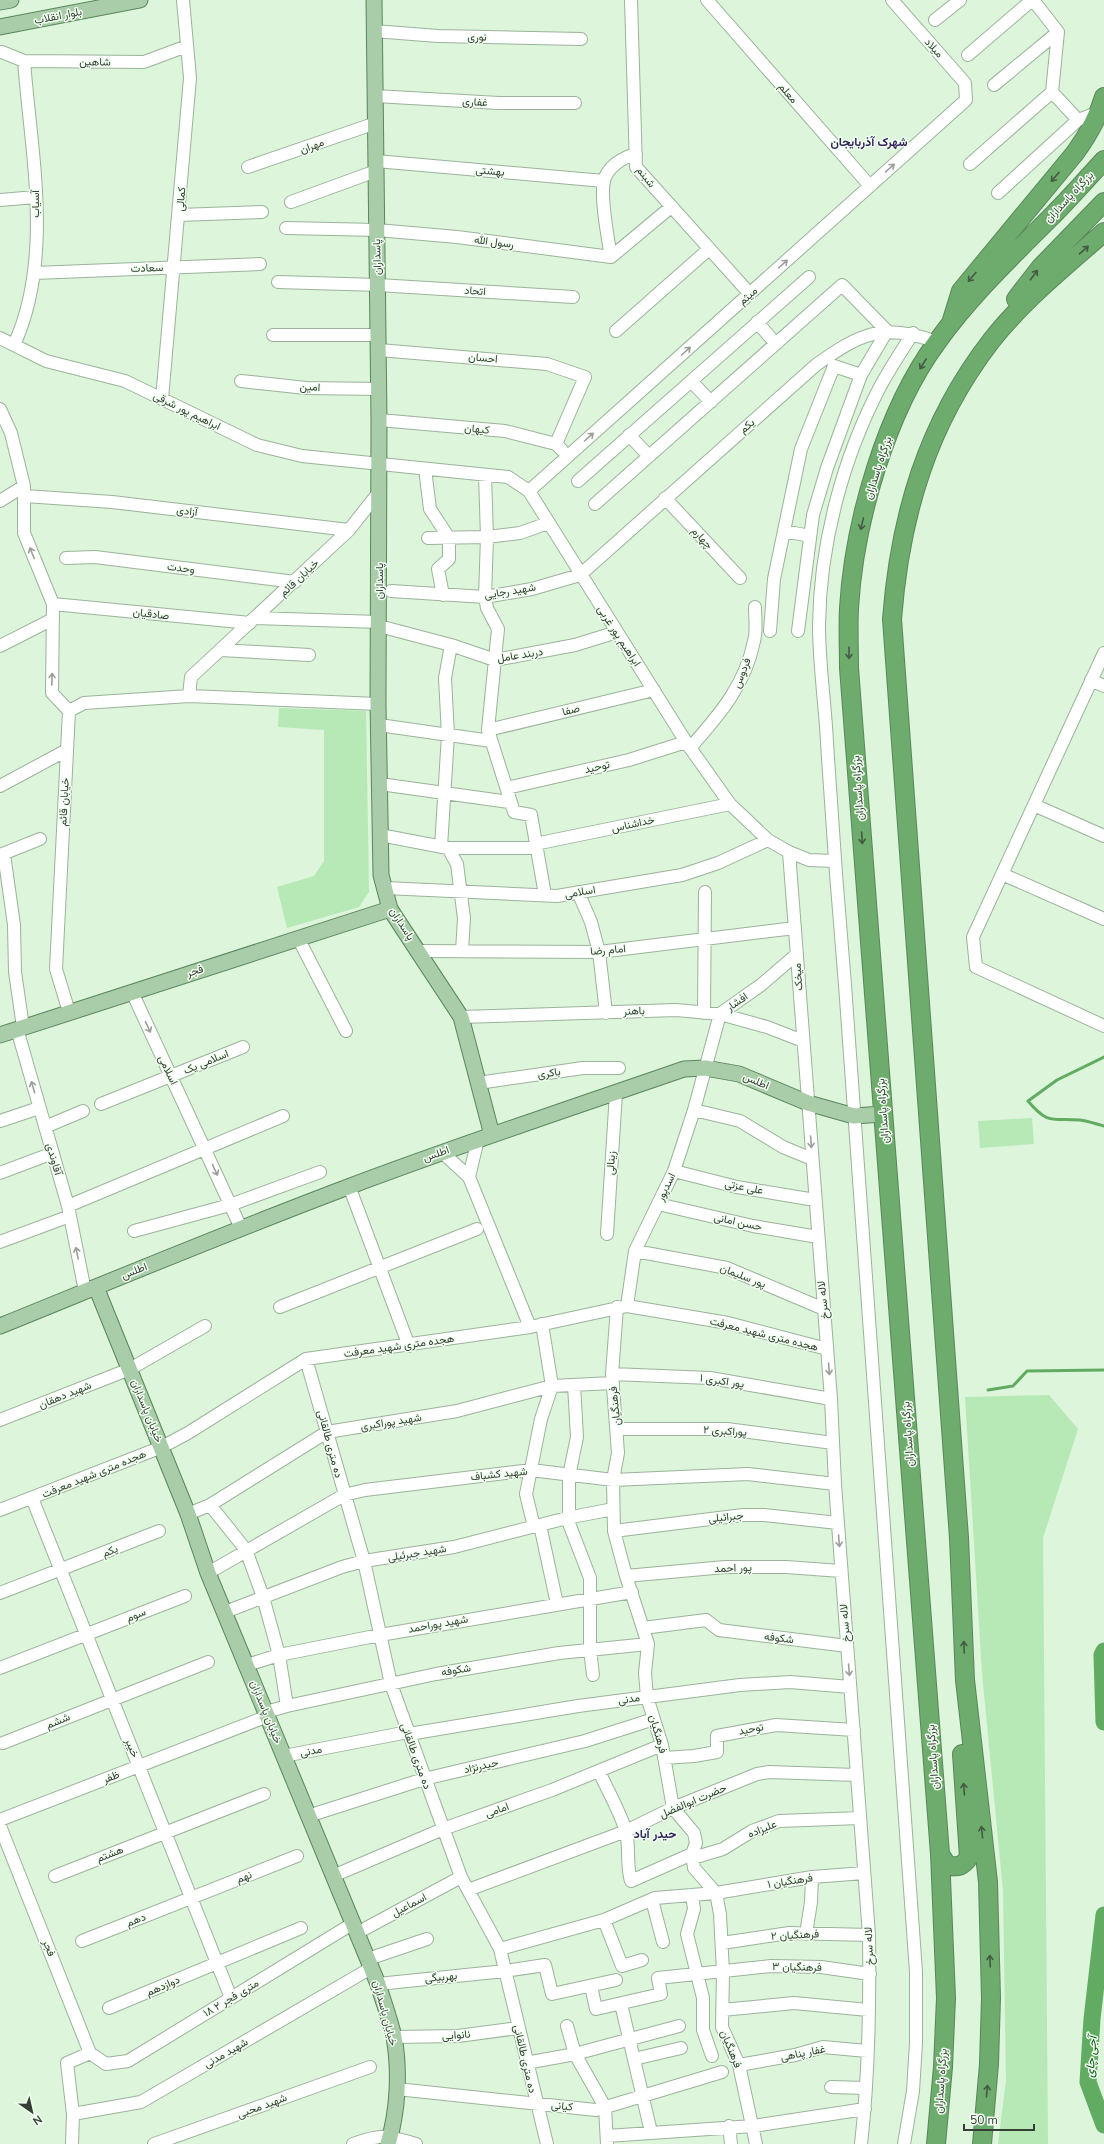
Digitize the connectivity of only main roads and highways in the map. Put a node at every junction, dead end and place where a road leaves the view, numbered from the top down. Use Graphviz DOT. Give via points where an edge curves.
graph roads {
  1 [pos="11,0"];
  2 [pos="140,0"];
  3 [pos="374,0"];
  4 [pos="0,2"];
  5 [pos="0,27"];
  6 [pos="1102,111"];
  7 [pos="1104,160"];
  8 [pos="1104,178"];
  9 [pos="1104,202"];
  10 [pos="1104,232"];
  11 [pos="950,326"];
  12 [pos="982,354"];
  13 [pos="390,909"];
  14 [pos="0,1035"];
  15 [pos="883,1114"];
  16 [pos="485,1137"];
  17 [pos="91,1289"];
  18 [pos="0,1326"];
  19 [pos="965,1680"];
  20 [pos="940,1854"];
  21 [pos="389,2140"];
  22 [pos="936,2144"];
  23 [pos="982,2144"];
  1 -- 4 [label="main road"];
  2 -- 5 [label="main road, بلوار انقلاب"];
  3 -- 13 [label="main road, پاسداران" via="379,389 380,835 381,875"];
  6 -- 11 [label="highway, one-way" via="1075,153 961,291"];
  7 -- 11 [label="highway, بزرگراه پاسداران" via="1008,259"];
  8 -- 11 [label="highway" via="1015,268"];
  12 -- 9 [label="highway, one-way" via="1005,314 1040,268"];
  12 -- 10 [label="highway, one-way" via="1042,287"];
  11 -- 15 [label="highway, بزرگراه پاسداران, one-way" via="913,379 887,439 870,489 856,550 849,608 849,668"];
  19 -- 12 [label="highway, one-way" via="959,1530 892,619 902,539 916,486 934,434 965,378"];
  13 -- 14 [label="main road, فجر"];
  13 -- 16 [label="main road, پاسداران" via="461,1017 478,1083"];
  15 -- 16 [label="main road, اطلس" via="854,1116 808,1103 738,1074 705,1068 684,1069"];
  15 -- 20 [label="highway, بزرگراه پاسداران"];
  16 -- 17 [label="main road, اطلس" via="349,1186"];
  17 -- 18 [label="main road, اطلس"];
  17 -- 21 [label="main road, خیابان پاسداران" via="130,1369 188,1514 208,1572 378,1984 394,2037 397,2089"];
  20 -- 19 [label="highway, one-way" via="947,1865 955,1868 964,1865 969,1857 960,1728"];
  23 -- 19 [label="highway, one-way" via="989,2064 991,1998 988,1882"];
  20 -- 22 [label="highway, بزرگراه پاسداران" via="946,1998"];
}
